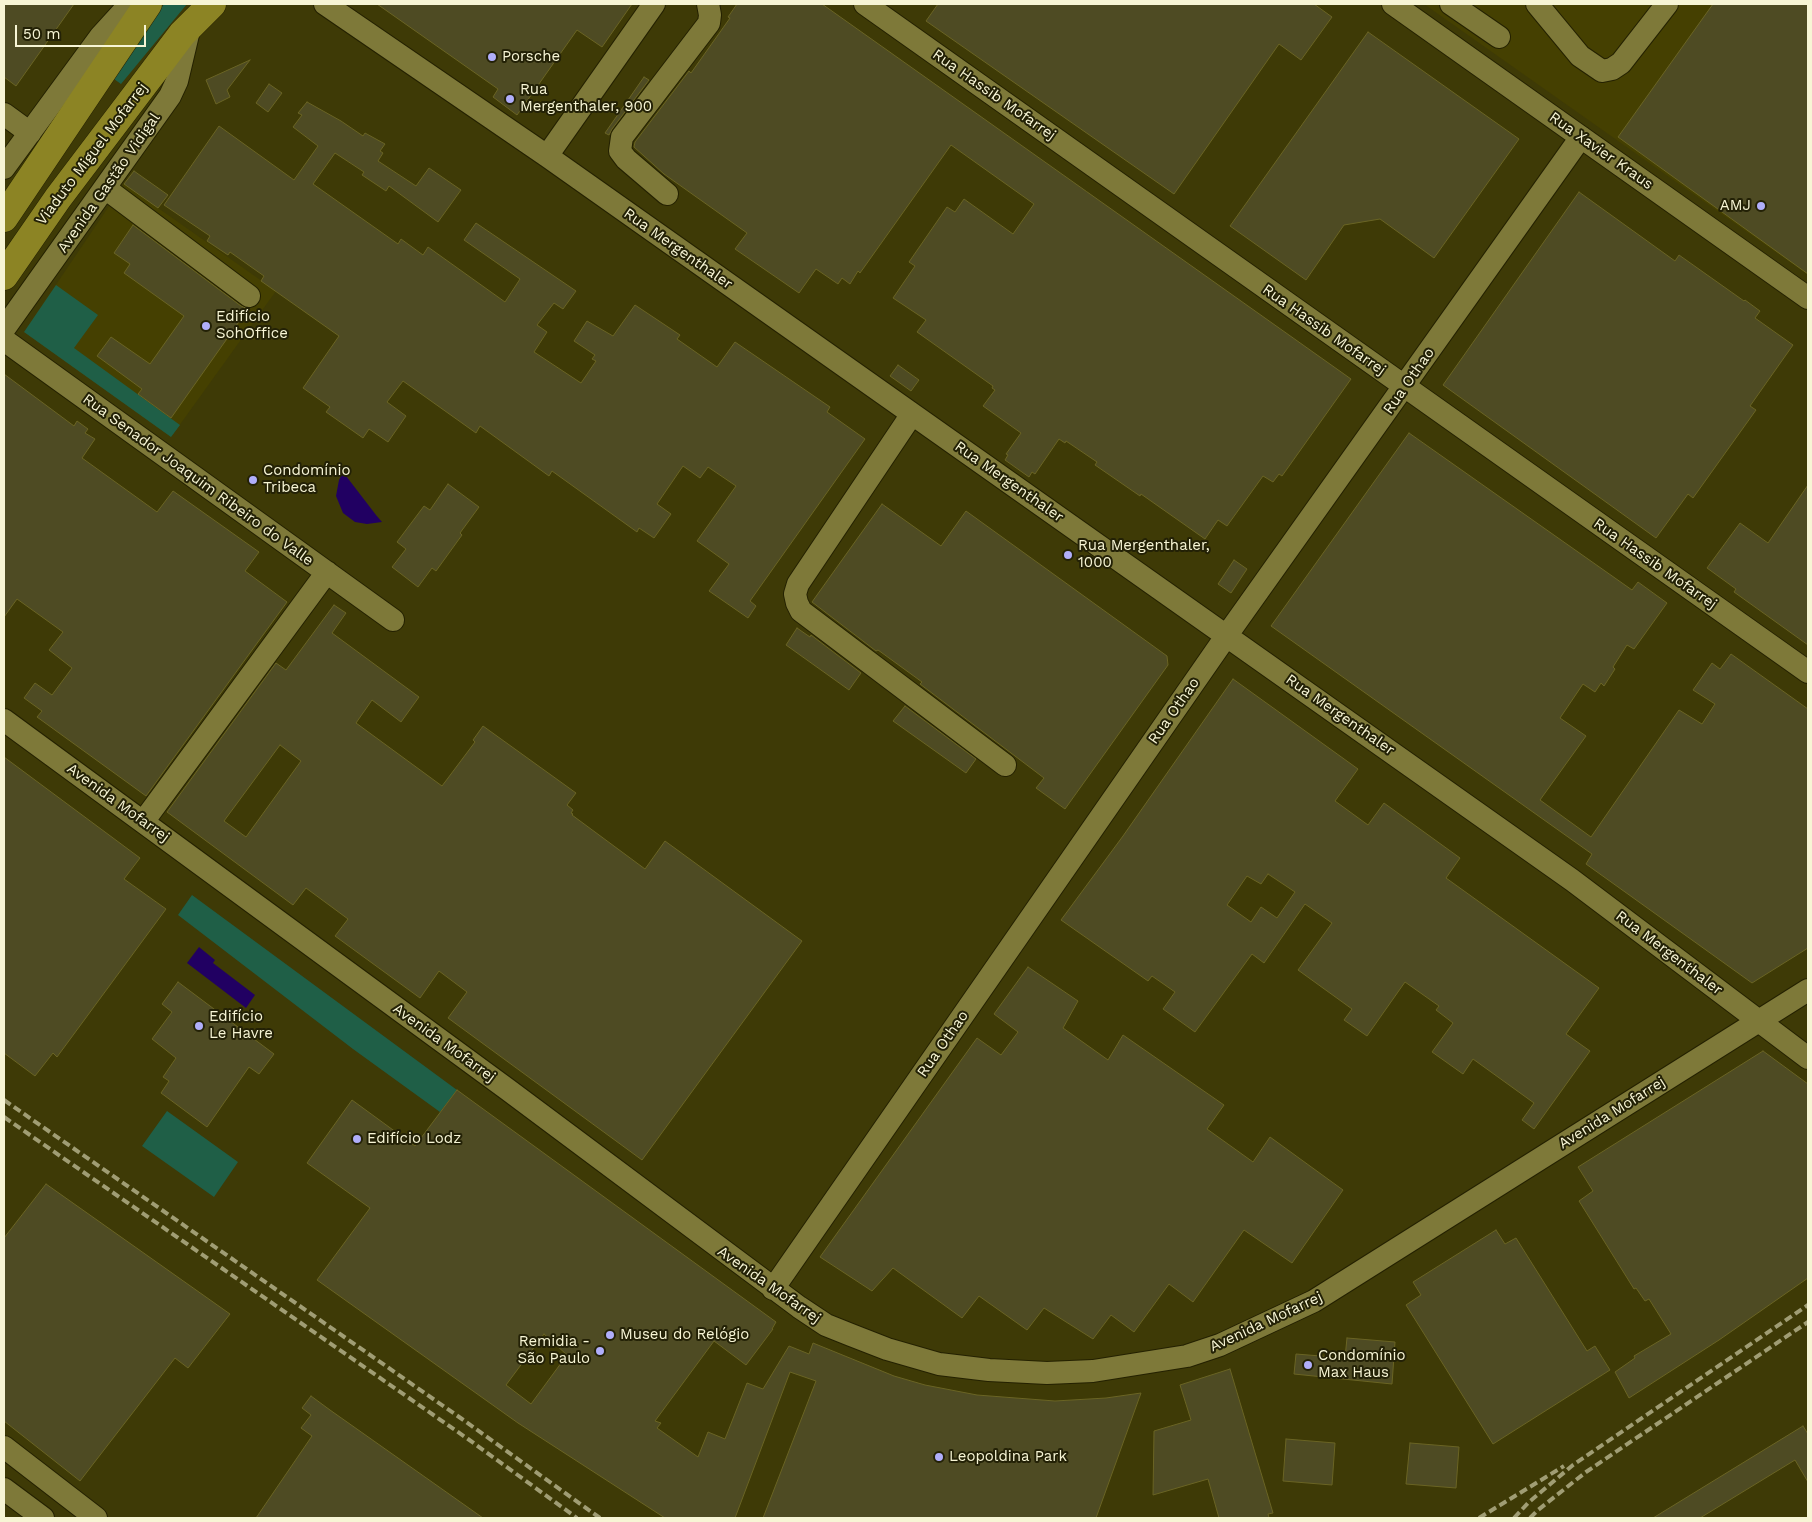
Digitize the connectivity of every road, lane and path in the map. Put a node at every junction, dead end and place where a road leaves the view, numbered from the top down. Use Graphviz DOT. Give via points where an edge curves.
graph roads {
  1 [pos="130,4"];
  2 [pos="148,4"];
  3 [pos="212,4"];
  4 [pos="326,4"];
  5 [pos="654,4"];
  6 [pos="708,4"];
  7 [pos="866,4"];
  8 [pos="1393,4"];
  9 [pos="1451,4"];
  10 [pos="1537,4"];
  11 [pos="1667,4"];
  12 [pos="186,29"];
  13 [pos="1499,37"];
  14 [pos="4,114"];
  15 [pos="30,132"];
  16 [pos="1581,136"];
  17 [pos="546,156"];
  18 [pos="4,168"];
  19 [pos="105,188"];
  20 [pos="668,194"];
  21 [pos="4,218"];
  22 [pos="4,276"];
  23 [pos="249,296"];
  24 [pos="1808,298"];
  25 [pos="4,329"];
  26 [pos="4,340"];
  27 [pos="1404,387"];
  28 [pos="912,414"];
  29 [pos="326,572"];
  30 [pos="393,620"];
  31 [pos="1227,635"];
  32 [pos="1808,672"];
  33 [pos="4,720"];
  34 [pos="1005,764"];
  35 [pos="144,822"];
  36 [pos="1808,990"];
  37 [pos="1759,1021"];
  38 [pos="1808,1058"];
  39 [pos="773,1289"];
  40 [pos="4,1447"];
  41 [pos="4,1489"];
  42 [pos="43,1518"];
  43 [pos="96,1518"];
  1 -- 15 [label="street" via="100,38"];
  2 -- 21 [label="highway"];
  3 -- 12 [label="highway"];
  4 -- 17 [label="street, Rua Mergenthaler"];
  5 -- 17 [label="street"];
  6 -- 20 [label="street" via="709,23 622,137 620,151 626,159"];
  7 -- 27 [label="street, Rua Hassib Mofarrej"];
  8 -- 16 [label="street, Rua Xavier Kraus"];
  9 -- 13 [label="street"];
  10 -- 11 [label="street" via="1580,56 1602,71 1622,63"];
  12 -- 19 [label="street, Avenida Gastão Vidigal" via="170,96"];
  12 -- 22 [label="highway, Viaduto Miguel Mofarrej" via="58,198"];
  14 -- 15 [label="street"];
  15 -- 18 [label="street"];
  16 -- 24 [label="street, Rua Xavier Kraus"];
  16 -- 27 [label="street, Rua Othao"];
  17 -- 28 [label="street, Rua Mergenthaler"];
  19 -- 23 [label="street"];
  19 -- 25 [label="street, Avenida Gastão Vidigal"];
  26 -- 29 [label="street, Rua Senador Joaquim Ribeiro do Valle"];
  27 -- 31 [label="street, Rua Othao"];
  27 -- 32 [label="street, Rua Hassib Mofarrej"];
  28 -- 31 [label="street, Rua Mergenthaler"];
  28 -- 34 [label="street" via="798,584 797,603 802,612"];
  29 -- 30 [label="street, Rua Senador Joaquim Ribeiro do Valle"];
  29 -- 35 [label="street"];
  31 -- 37 [label="street, Rua Mergenthaler" via="1572,880"];
  31 -- 39 [label="street, Rua Othao"];
  33 -- 35 [label="street, Avenida Mofarrej"];
  35 -- 39 [label="street, Avenida Mofarrej"];
  36 -- 37 [label="street, Avenida Mofarrej"];
  37 -- 38 [label="street, Rua Mergenthaler"];
  37 -- 39 [label="street, Avenida Mofarrej" via="1314,1301 1220,1345 1187,1356 1093,1371 989,1370 940,1364 886,1349 826,1324"];
  40 -- 43 [label="street"];
  41 -- 42 [label="street"];
}
